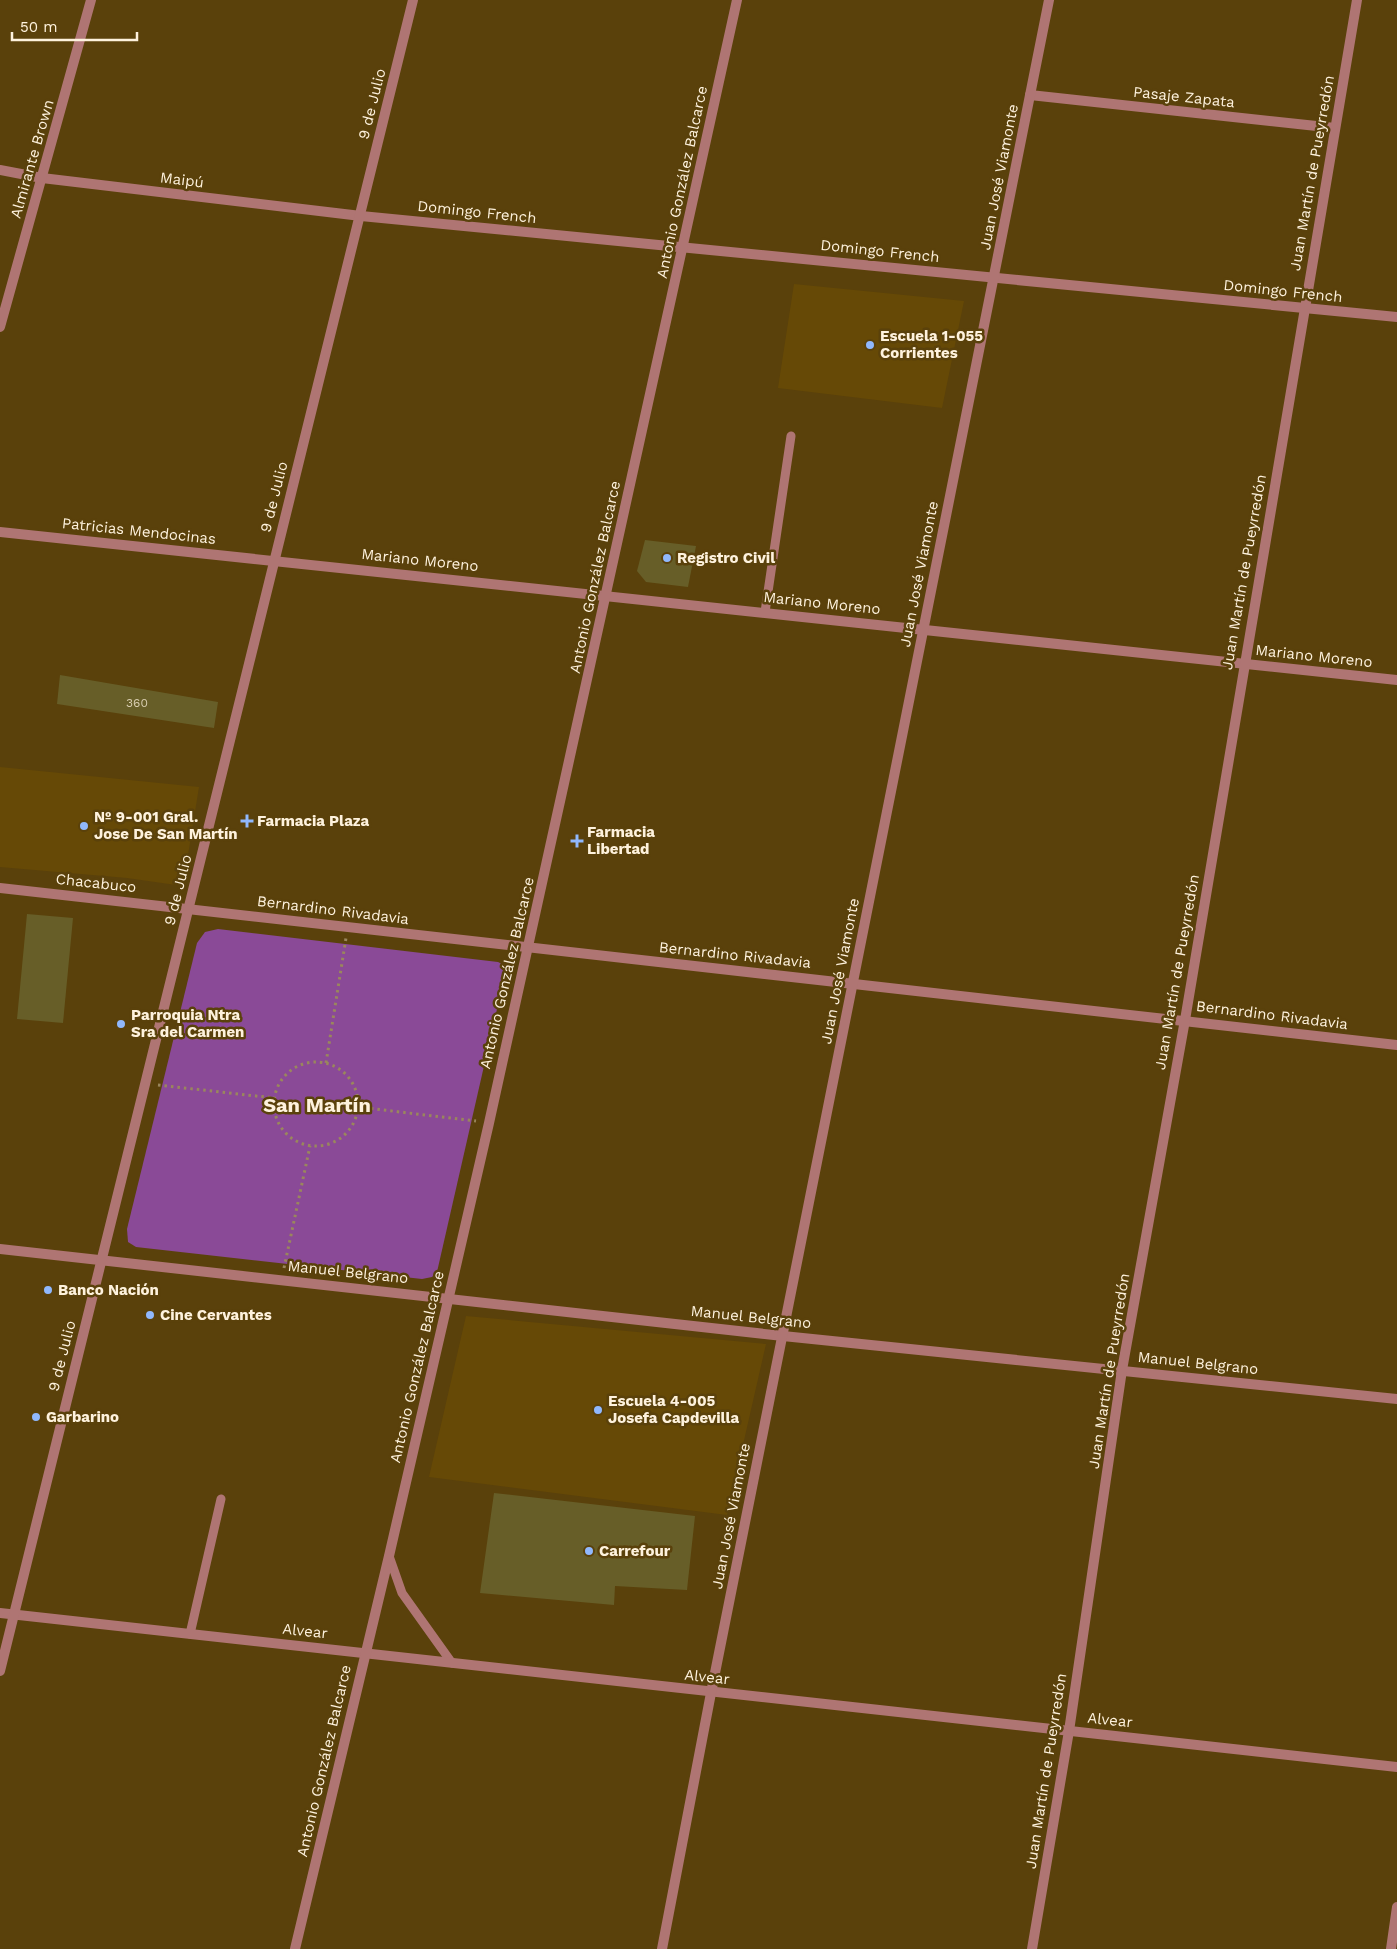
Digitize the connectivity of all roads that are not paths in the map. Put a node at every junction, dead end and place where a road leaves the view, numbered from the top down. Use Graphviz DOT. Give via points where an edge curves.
graph roads {
  1 [pos="91,0"];
  2 [pos="413,0"];
  3 [pos="737,0"];
  4 [pos="1049,0"];
  5 [pos="1356,0"];
  6 [pos="1030,95"];
  7 [pos="1335,128"];
  8 [pos="0,170"];
  9 [pos="42,178"];
  10 [pos="360,216"];
  11 [pos="683,247"];
  12 [pos="995,278"];
  13 [pos="1304,308"];
  14 [pos="1397,316"];
  15 [pos="0,326"];
  16 [pos="791,436"];
  17 [pos="0,532"];
  18 [pos="274,560"];
  19 [pos="607,595"];
  20 [pos="765,612"];
  21 [pos="923,629"];
  22 [pos="1244,663"];
  23 [pos="1397,680"];
  24 [pos="0,888"];
  25 [pos="189,908"];
  26 [pos="528,948"];
  27 [pos="853,982"];
  28 [pos="1185,1020"];
  29 [pos="1397,1045"];
  30 [pos="0,1249"];
  31 [pos="102,1260"];
  32 [pos="448,1298"];
  33 [pos="782,1336"];
  34 [pos="1122,1370"];
  35 [pos="1397,1399"];
  36 [pos="221,1499"];
  37 [pos="389,1556"];
  38 [pos="0,1613"];
  39 [pos="14,1614"];
  40 [pos="190,1634"];
  41 [pos="365,1653"];
  42 [pos="452,1663"];
  43 [pos="0,1671"];
  44 [pos="711,1692"];
  45 [pos="1069,1731"];
  46 [pos="1397,1767"];
  47 [pos="1397,1907"];
  48 [pos="296,1949"];
  49 [pos="662,1949"];
  50 [pos="1032,1949"];
  51 [pos="1391,1949"];
  1 -- 9 [label="street, Almirante Brown"];
  2 -- 10 [label="street, 9 de Julio"];
  3 -- 11 [label="street, Antonio González Balcarce"];
  4 -- 6 [label="street, Juan José Viamonte"];
  5 -- 7 [label="street, Juan Martín de Pueyrredón"];
  6 -- 7 [label="street, Pasaje Zapata"];
  6 -- 12 [label="street, Juan José Viamonte"];
  7 -- 13 [label="street, Juan Martín de Pueyrredón"];
  8 -- 9 [label="street, Maipú"];
  9 -- 10 [label="street, Maipú"];
  9 -- 15 [label="street, Almirante Brown"];
  10 -- 11 [label="street, Domingo French"];
  10 -- 18 [label="street, 9 de Julio"];
  11 -- 12 [label="street, Domingo French"];
  11 -- 19 [label="street, Antonio González Balcarce"];
  12 -- 13 [label="street, Domingo French"];
  12 -- 21 [label="street, Juan José Viamonte"];
  13 -- 14 [label="street, Domingo French"];
  13 -- 22 [label="street, Juan Martín de Pueyrredón"];
  16 -- 20 [label="lane"];
  17 -- 18 [label="street, Patricias Mendocinas"];
  18 -- 19 [label="street, Mariano Moreno"];
  18 -- 25 [label="street, 9 de Julio"];
  19 -- 20 [label="street, Mariano Moreno"];
  19 -- 26 [label="street, Antonio González Balcarce"];
  20 -- 21 [label="street, Mariano Moreno"];
  21 -- 22 [label="street, Mariano Moreno"];
  21 -- 27 [label="street, Juan José Viamonte"];
  22 -- 23 [label="street, Mariano Moreno"];
  22 -- 28 [label="street, Juan Martín de Pueyrredón"];
  24 -- 25 [label="street, Chacabuco"];
  25 -- 26 [label="street, Bernardino Rivadavia"];
  25 -- 31 [label="street, 9 de Julio"];
  26 -- 27 [label="street, Bernardino Rivadavia"];
  26 -- 32 [label="street, Antonio González Balcarce"];
  27 -- 28 [label="street, Bernardino Rivadavia"];
  27 -- 33 [label="street, Juan José Viamonte"];
  28 -- 29 [label="street, Bernardino Rivadavia"];
  28 -- 34 [label="street, Juan Martín de Pueyrredón"];
  30 -- 31 [label="street, Manuel Belgrano"];
  31 -- 32 [label="street, Manuel Belgrano"];
  31 -- 39 [label="street, 9 de Julio"];
  32 -- 33 [label="street, Manuel Belgrano"];
  32 -- 37 [label="street, Antonio González Balcarce"];
  33 -- 34 [label="street, Manuel Belgrano"];
  33 -- 44 [label="street, Juan José Viamonte"];
  34 -- 35 [label="street, Manuel Belgrano"];
  34 -- 45 [label="street, Juan Martín de Pueyrredón"];
  36 -- 40 [label="lane"];
  37 -- 41 [label="street, Antonio González Balcarce"];
  37 -- 42 [label="lane" via="402,1593"];
  38 -- 39 [label="street, Alvear"];
  39 -- 40 [label="street, Alvear"];
  39 -- 43 [label="street, 9 de Julio"];
  40 -- 41 [label="street, Alvear"];
  41 -- 42 [label="street, Alvear"];
  41 -- 48 [label="street, Antonio González Balcarce"];
  42 -- 44 [label="street, Alvear"];
  44 -- 45 [label="street, Alvear"];
  44 -- 49 [label="street, Juan José Viamonte"];
  45 -- 46 [label="street, Alvear"];
  45 -- 50 [label="street, Juan Martín de Pueyrredón"];
  47 -- 51 [label="street"];
}
